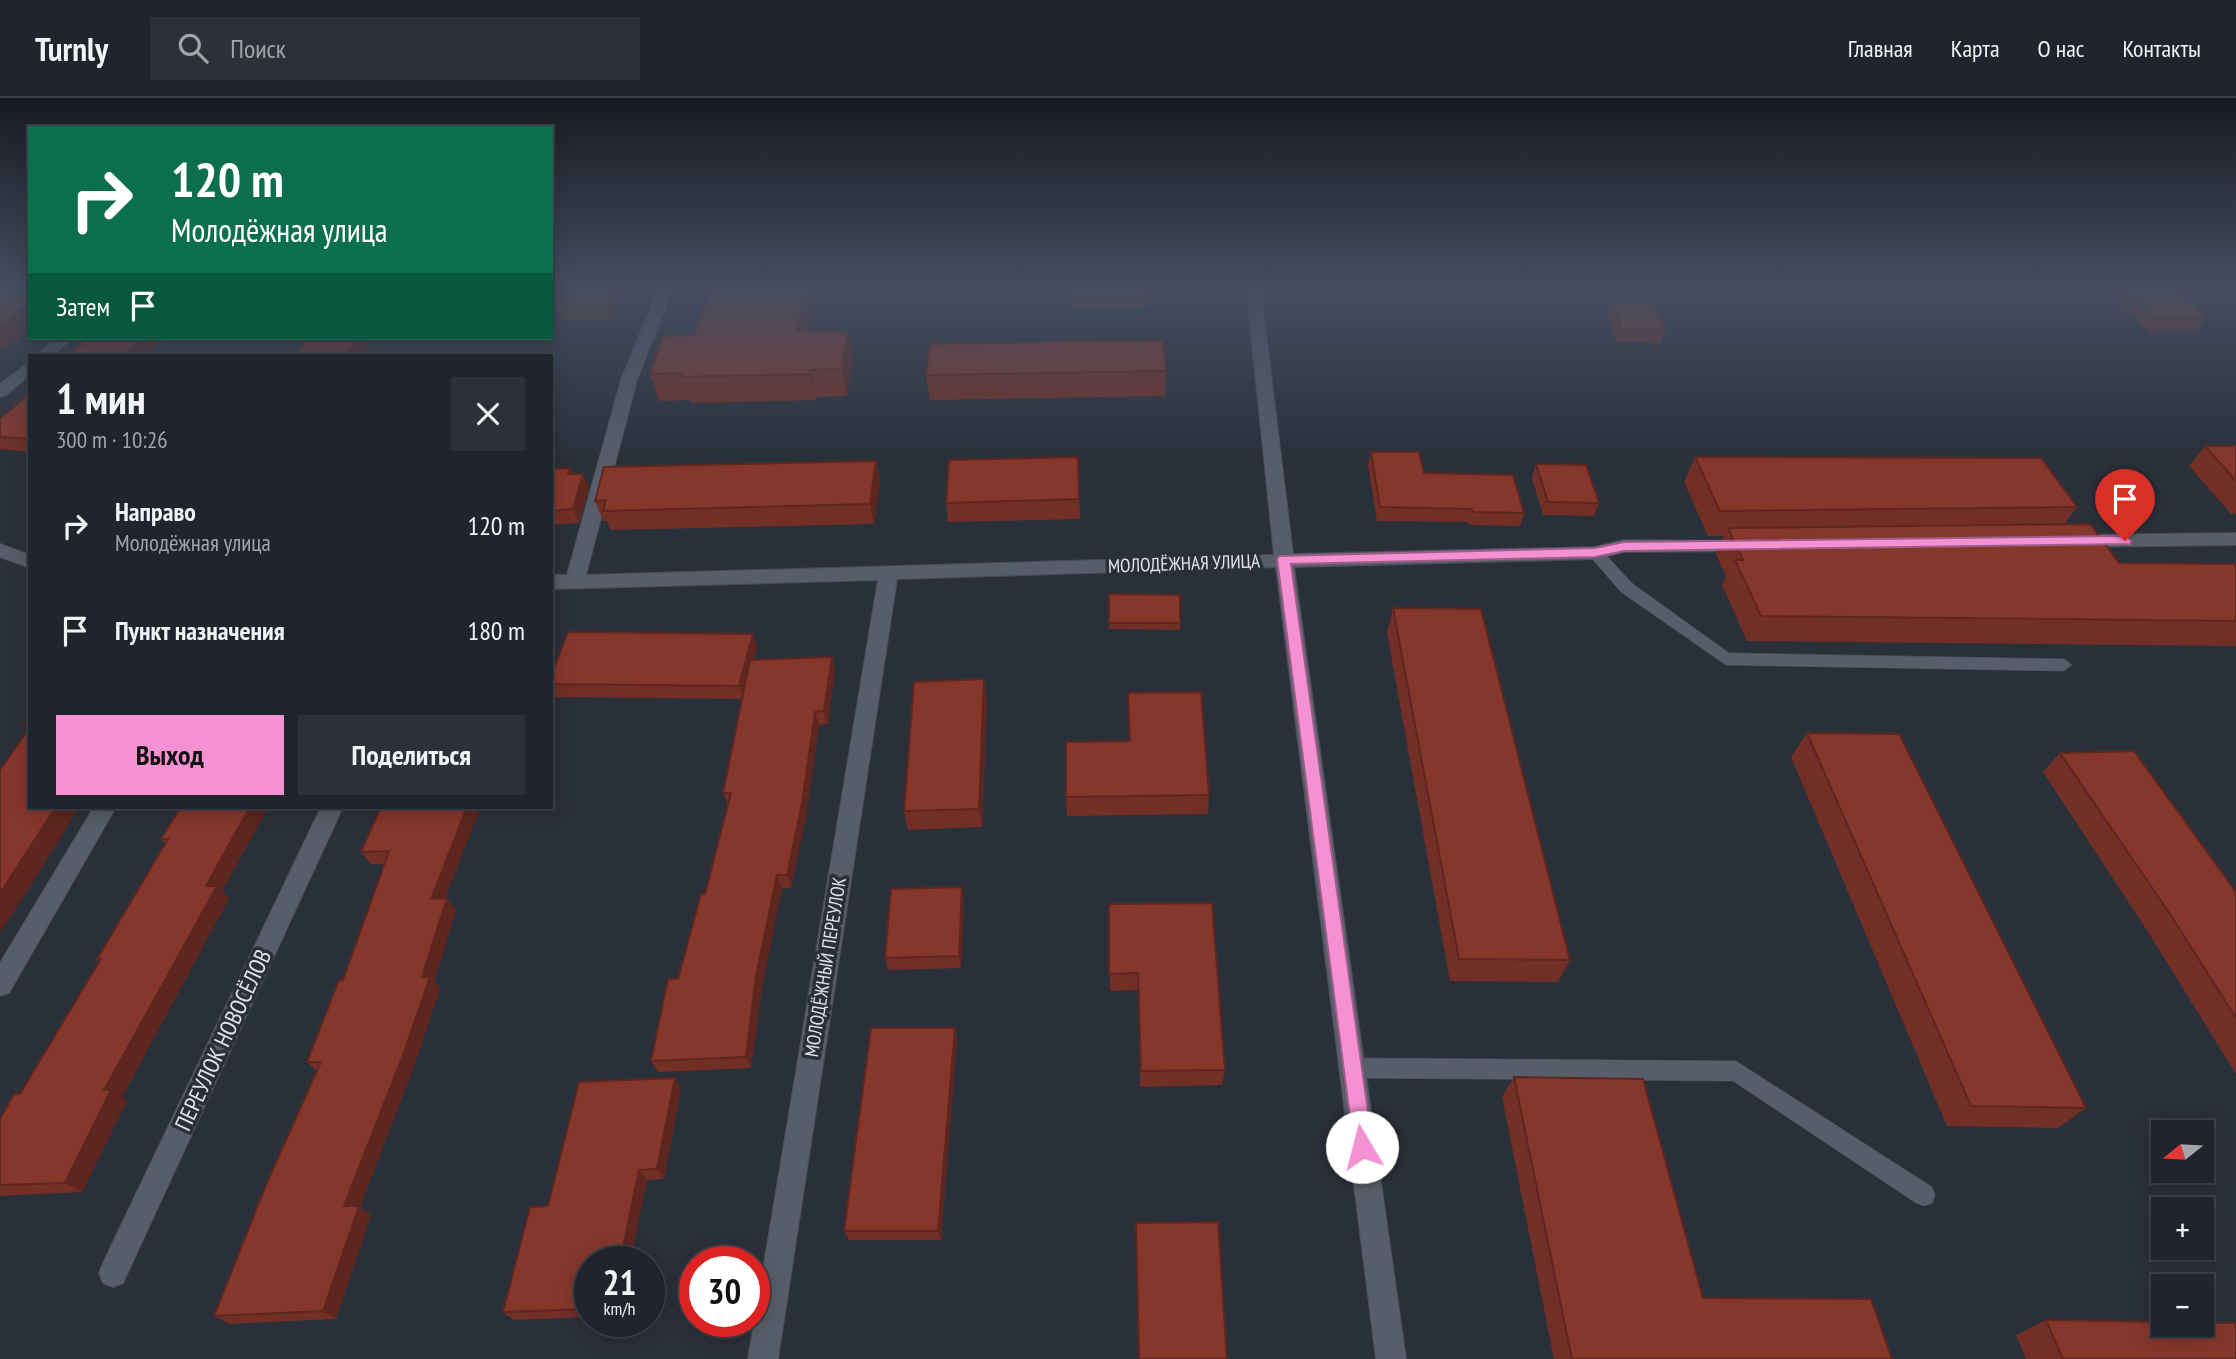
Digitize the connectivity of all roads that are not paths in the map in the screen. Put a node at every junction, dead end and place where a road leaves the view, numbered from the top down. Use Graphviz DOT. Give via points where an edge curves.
graph roads {
  1 [pos="643,344"];
  2 [pos="1260,344"];
  3 [pos="28,369"];
  4 [pos="0,392"];
  5 [pos="2236,540"];
  6 [pos="2055,541"];
  7 [pos="1763,545"];
  8 [pos="0,550"];
  9 [pos="1595,553"];
  10 [pos="1284,559"];
  11 [pos="28,561"];
  12 [pos="888,574"];
  13 [pos="553,582"];
  14 [pos="575,582"];
  15 [pos="2064,665"];
  16 [pos="104,809"];
  17 [pos="331,809"];
  18 [pos="0,985"];
  19 [pos="1352,1068"];
  20 [pos="1924,1195"];
  21 [pos="113,1273"];
  22 [pos="763,1359"];
  23 [pos="1391,1359"];
  1 -- 14 [label="street" via="629,380"];
  2 -- 10 [label="street"];
  3 -- 4 [label="street"];
  5 -- 6 [label="street"];
  7 -- 9 [label="street, МОЛОДЁЖНАЯ УЛИЦА" via="1624,546"];
  8 -- 11 [label="street"];
  9 -- 10 [label="street, МОЛОДЁЖНАЯ УЛИЦА"];
  9 -- 15 [label="lane" via="1627,588 1726,659"];
  10 -- 12 [label="street, МОЛОДЁЖНАЯ УЛИЦА"];
  10 -- 19 [label="street"];
  12 -- 14 [label="street, МОЛОДЁЖНАЯ УЛИЦА"];
  12 -- 22 [label="street, МОЛОДЁЖНЫЙ ПЕРЕУЛОК"];
  13 -- 14 [label="street, МОЛОДЁЖНАЯ УЛИЦА"];
  16 -- 18 [label="street"];
  17 -- 21 [label="street, ПЕРЕУЛОК НОВОСЁЛОВ"];
  19 -- 20 [label="lane" via="1736,1071"];
  19 -- 23 [label="street"];
}
